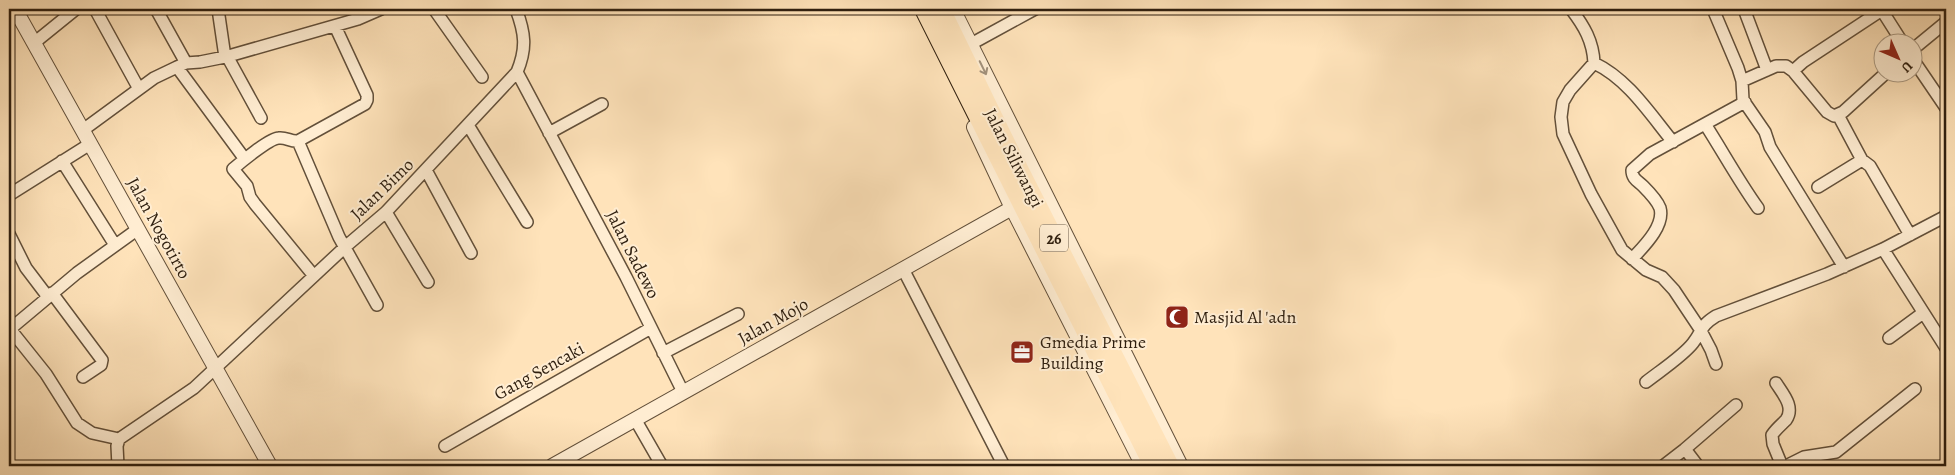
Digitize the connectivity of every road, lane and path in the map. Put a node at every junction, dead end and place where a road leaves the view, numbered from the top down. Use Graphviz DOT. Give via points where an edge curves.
graph roads {
  1 [pos="14,9"];
  2 [pos="76,9"];
  3 [pos="95,9"];
  4 [pos="156,9"];
  5 [pos="218,9"];
  6 [pos="381,9"];
  7 [pos="434,9"];
  8 [pos="516,9"];
  9 [pos="915,9"];
  10 [pos="924,9"];
  11 [pos="940,9"];
  12 [pos="953,9"];
  13 [pos="1035,9"];
  14 [pos="1571,9"];
  15 [pos="1713,9"];
  16 [pos="1744,9"];
  17 [pos="1882,9"];
  18 [pos="9,10"];
  19 [pos="356,14"];
  20 [pos="1946,22"];
  21 [pos="335,26"];
  22 [pos="1896,32"];
  23 [pos="1922,42"];
  24 [pos="34,43"];
  25 [pos="971,44"];
  26 [pos="226,56"];
  27 [pos="1594,63"];
  28 [pos="181,65"];
  29 [pos="1767,70"];
  30 [pos="1793,71"];
  31 [pos="517,72"];
  32 [pos="1922,73"];
  33 [pos="482,77"];
  34 [pos="1742,81"];
  35 [pos="1876,82"];
  36 [pos="139,89"];
  37 [pos="1745,102"];
  38 [pos="602,104"];
  39 [pos="1946,108"];
  40 [pos="1838,115"];
  41 [pos="973,116"];
  42 [pos="261,118"];
  43 [pos="1704,124"];
  44 [pos="468,125"];
  45 [pos="83,130"];
  46 [pos="549,133"];
  47 [pos="298,141"];
  48 [pos="1673,142"];
  49 [pos="90,144"];
  50 [pos="1014,146"];
  51 [pos="244,158"];
  52 [pos="1862,160"];
  53 [pos="62,161"];
  54 [pos="426,170"];
  55 [pos="1818,187"];
  56 [pos="9,195"];
  57 [pos="1012,208"];
  58 [pos="1758,208"];
  59 [pos="386,212"];
  60 [pos="1946,216"];
  61 [pos="527,222"];
  62 [pos="138,229"];
  63 [pos="9,234"];
  64 [pos="1910,235"];
  65 [pos="115,245"];
  66 [pos="345,247"];
  67 [pos="1883,249"];
  68 [pos="472,253"];
  69 [pos="1632,259"];
  70 [pos="1844,267"];
  71 [pos="903,269"];
  72 [pos="314,276"];
  73 [pos="428,282"];
  74 [pos="50,295"];
  75 [pos="377,305"];
  76 [pos="1923,312"];
  77 [pos="738,314"];
  78 [pos="651,328"];
  79 [pos="9,329"];
  80 [pos="1700,329"];
  81 [pos="1889,338"];
  82 [pos="1946,348"];
  83 [pos="664,353"];
  84 [pos="1716,364"];
  85 [pos="216,368"];
  86 [pos="84,377"];
  87 [pos="1646,382"];
  88 [pos="1776,382"];
  89 [pos="1915,389"];
  90 [pos="683,392"];
  91 [pos="1736,405"];
  92 [pos="635,420"];
  93 [pos="119,439"];
  94 [pos="445,446"];
  95 [pos="1685,449"];
  96 [pos="118,466"];
  97 [pos="270,466"];
  98 [pos="552,466"];
  99 [pos="662,466"];
  100 [pos="1004,466"];
  101 [pos="1143,466"];
  102 [pos="1153,466"];
  103 [pos="1170,466"];
  104 [pos="1180,466"];
  105 [pos="1664,466"];
  106 [pos="1698,466"];
  107 [pos="1782,466"];
  108 [pos="1786,466"];
  1 -- 18 [label="street"];
  1 -- 24 [label="street, Jalan Nogotirto"];
  2 -- 24 [label="street"];
  3 -- 36 [label="street"];
  4 -- 28 [label="street"];
  5 -- 26 [label="street"];
  6 -- 19 [label="street"];
  7 -- 33 [label="street"];
  8 -- 31 [label="street, Jalan Bimo" via="524,56"];
  9 -- 41 [label="street"];
  10 -- 41 [label="highway, Jalan Siliwangi / 26"];
  11 -- 50 [label="highway, Jalan Siliwangi / 26"];
  12 -- 25 [label="street"];
  13 -- 25 [label="street"];
  14 -- 27 [label="street" via="1588,34"];
  15 -- 34 [label="street"];
  16 -- 29 [label="street"];
  17 -- 22 [label="street"];
  17 -- 30 [label="street"];
  19 -- 21 [label="street"];
  20 -- 23 [label="street"];
  21 -- 26 [label="street"];
  21 -- 47 [label="street" via="367,100"];
  24 -- 45 [label="street, Jalan Nogotirto"];
  25 -- 50 [label="street, one-way"];
  26 -- 28 [label="street"];
  26 -- 42 [label="street"];
  27 -- 48 [label="street" via="1609,70"];
  27 -- 69 [label="street" via="1563,102 1563,134 1591,194 1622,250"];
  28 -- 36 [label="street"];
  28 -- 51 [label="street"];
  29 -- 30 [label="street" via="1783,65"];
  29 -- 34 [label="street"];
  30 -- 40 [label="street" via="1826,112"];
  31 -- 44 [label="street, Jalan Bimo"];
  31 -- 46 [label="street, Jalan Sadewo"];
  32 -- 39 [label="street"];
  34 -- 37 [label="street"];
  35 -- 40 [label="street"];
  36 -- 45 [label="street"];
  37 -- 43 [label="street"];
  37 -- 70 [label="street"];
  38 -- 46 [label="street"];
  40 -- 52 [label="street"];
  41 -- 57 [label="street"];
  41 -- 102 [label="highway, Jalan Siliwangi / 26"];
  43 -- 48 [label="street"];
  43 -- 58 [label="street"];
  44 -- 54 [label="street, Jalan Bimo"];
  44 -- 61 [label="street"];
  45 -- 49 [label="street, Jalan Nogotirto"];
  46 -- 78 [label="street, Jalan Sadewo"];
  47 -- 51 [label="street" via="274,139"];
  47 -- 66 [label="street"];
  48 -- 69 [label="street" via="1650,154 1632,170 1634,178 1657,202 1660,217 1648,240"];
  49 -- 53 [label="street"];
  49 -- 62 [label="street, Jalan Nogotirto"];
  50 -- 103 [label="highway, Jalan Siliwangi / 26"];
  50 -- 104 [label="street"];
  51 -- 72 [label="street" via="233,169 247,186 255,204"];
  52 -- 55 [label="street"];
  52 -- 64 [label="street" via="1879,180"];
  53 -- 56 [label="street"];
  53 -- 65 [label="street"];
  54 -- 59 [label="street, Jalan Bimo"];
  54 -- 68 [label="street"];
  57 -- 71 [label="street, Jalan Mojo"];
  57 -- 101 [label="street"];
  59 -- 66 [label="street, Jalan Bimo"];
  59 -- 73 [label="street"];
  60 -- 64 [label="street"];
  62 -- 65 [label="street"];
  62 -- 85 [label="street, Jalan Nogotirto"];
  63 -- 74 [label="street" via="26,268"];
  64 -- 67 [label="street"];
  65 -- 74 [label="street"];
  66 -- 72 [label="street, Jalan Bimo"];
  66 -- 75 [label="street"];
  67 -- 70 [label="street"];
  67 -- 76 [label="street"];
  69 -- 80 [label="street" via="1662,277"];
  70 -- 80 [label="street" via="1716,316"];
  71 -- 90 [label="street, Jalan Mojo"];
  71 -- 100 [label="street"];
  72 -- 85 [label="street, Jalan Bimo"];
  74 -- 79 [label="street"];
  74 -- 86 [label="street" via="102,360 101,366"];
  76 -- 81 [label="street"];
  76 -- 82 [label="street"];
  77 -- 83 [label="street"];
  78 -- 83 [label="street, Jalan Sadewo"];
  78 -- 94 [label="street, Gang Sencaki"];
  79 -- 93 [label="street" via="46,374 77,423 92,433"];
  80 -- 84 [label="street"];
  80 -- 87 [label="street" via="1688,348"];
  83 -- 90 [label="street, Jalan Sadewo"];
  85 -- 93 [label="street, Jalan Bimo" via="194,388"];
  85 -- 97 [label="street, Jalan Nogotirto"];
  88 -- 107 [label="street" via="1789,402 1790,412 1772,435"];
  89 -- 108 [label="street" via="1836,452 1804,457"];
  90 -- 92 [label="street, Jalan Mojo"];
  91 -- 95 [label="street"];
  92 -- 98 [label="street, Jalan Mojo"];
  92 -- 99 [label="street"];
  93 -- 96 [label="street"];
  95 -- 105 [label="street"];
  95 -- 106 [label="street"];
}
